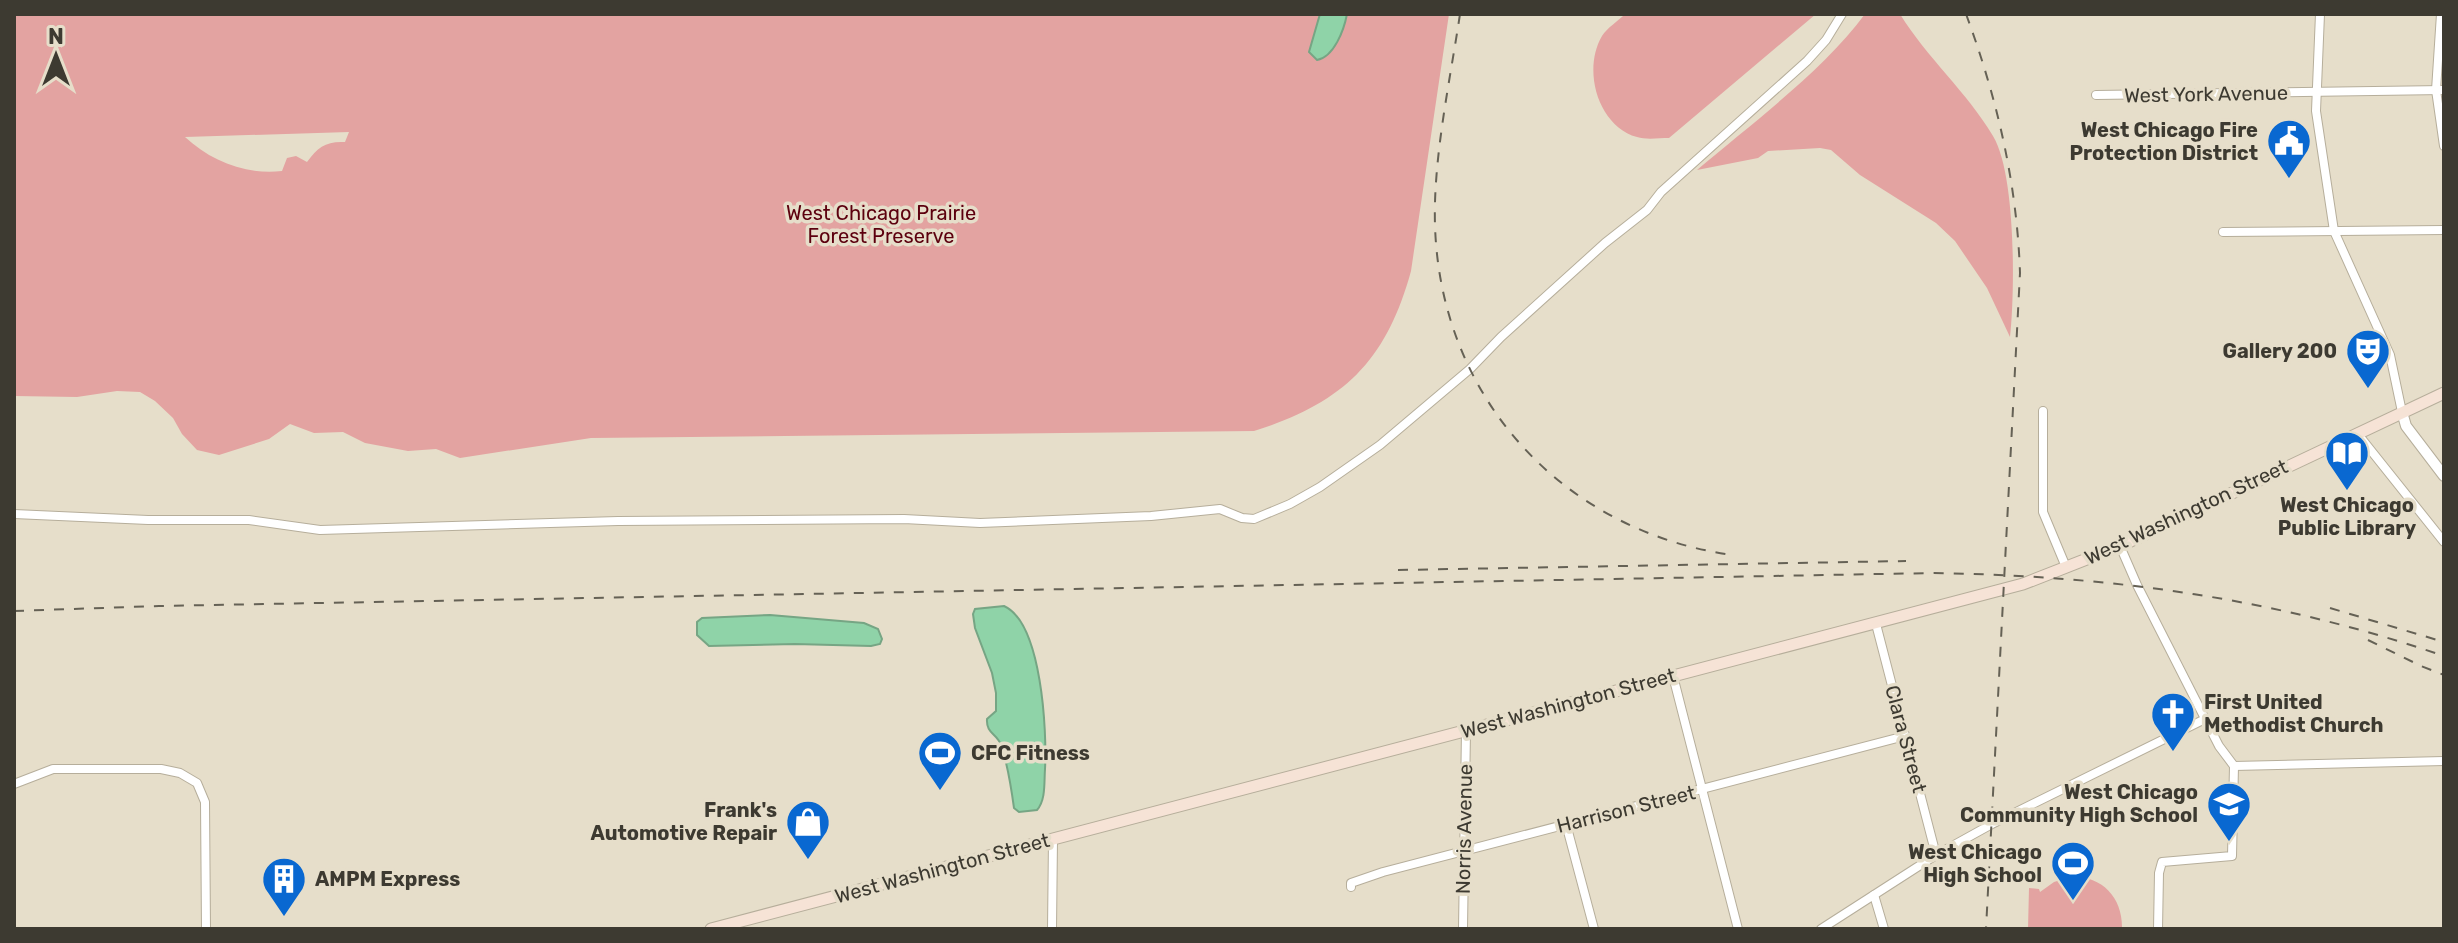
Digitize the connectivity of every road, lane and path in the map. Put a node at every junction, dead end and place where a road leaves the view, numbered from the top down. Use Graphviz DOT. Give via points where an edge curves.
graph roads {
  1 [pos="1842,14"];
  2 [pos="2320,14"];
  3 [pos="2441,14"];
  4 [pos="2440,90"];
  5 [pos="2316,92"];
  6 [pos="2096,95"];
  7 [pos="2444,146"];
  8 [pos="2444,230"];
  9 [pos="2334,231"];
  10 [pos="2223,232"];
  11 [pos="2444,393"];
  12 [pos="2043,411"];
  13 [pos="2402,412"];
  14 [pos="2357,433"];
  15 [pos="2444,476"];
  16 [pos="14,514"];
  17 [pos="2444,542"];
  18 [pos="2120,546"];
  19 [pos="2066,567"];
  20 [pos="1876,624"];
  21 [pos="1673,676"];
  22 [pos="2205,719"];
  23 [pos="1466,730"];
  24 [pos="1905,736"];
  25 [pos="2444,761"];
  26 [pos="2234,766"];
  27 [pos="14,784"];
  28 [pos="1701,789"];
  29 [pos="1566,824"];
  30 [pos="1053,839"];
  31 [pos="1464,851"];
  32 [pos="1936,855"];
  33 [pos="1351,887"];
  34 [pos="1874,895"];
  35 [pos="206,929"];
  36 [pos="711,929"];
  37 [pos="1052,929"];
  38 [pos="1463,929"];
  39 [pos="1594,929"];
  40 [pos="1738,929"];
  41 [pos="1821,929"];
  42 [pos="1884,929"];
  43 [pos="2158,929"];
  1 -- 16 [label="street" via="1807,61 1405,425 1320,487 1254,519 1220,509 980,523 618,521 320,530 249,520"];
  2 -- 5 [label="street"];
  3 -- 4 [label="street"];
  4 -- 5 [label="street, West York Avenue"];
  4 -- 7 [label="street"];
  5 -- 6 [label="street, West York Avenue"];
  5 -- 9 [label="street"];
  8 -- 9 [label="street"];
  9 -- 10 [label="street"];
  9 -- 13 [label="street" via="2390,355"];
  11 -- 13 [label="main road, West Washington Street"];
  12 -- 19 [label="street" via="2043,512"];
  13 -- 14 [label="main road, West Washington Street"];
  13 -- 15 [label="street" via="2406,426"];
  14 -- 17 [label="street"];
  14 -- 18 [label="main road, West Washington Street"];
  18 -- 19 [label="main road, West Washington Street"];
  18 -- 22 [label="street"];
  19 -- 20 [label="main road, West Washington Street"];
  20 -- 21 [label="main road, West Washington Street"];
  20 -- 24 [label="street, Clara Street"];
  21 -- 23 [label="main road, West Washington Street"];
  21 -- 28 [label="street"];
  22 -- 26 [label="street"];
  22 -- 32 [label="street"];
  23 -- 30 [label="main road, West Washington Street"];
  23 -- 31 [label="street, Norris Avenue"];
  24 -- 28 [label="street, Harrison Street"];
  24 -- 32 [label="street, Clara Street"];
  25 -- 26 [label="street"];
  26 -- 43 [label="street" via="2232,856 2162,862"];
  27 -- 35 [label="street" via="53,769 161,769 197,783 205,802"];
  28 -- 29 [label="street, Harrison Street"];
  28 -- 40 [label="street"];
  29 -- 31 [label="street, Harrison Street"];
  29 -- 39 [label="street"];
  30 -- 36 [label="main road, West Washington Street"];
  30 -- 37 [label="street"];
  31 -- 33 [label="street, Harrison Street" via="1383,872"];
  31 -- 38 [label="street, Norris Avenue"];
  32 -- 34 [label="street"];
  34 -- 41 [label="street"];
  34 -- 42 [label="street"];
}
